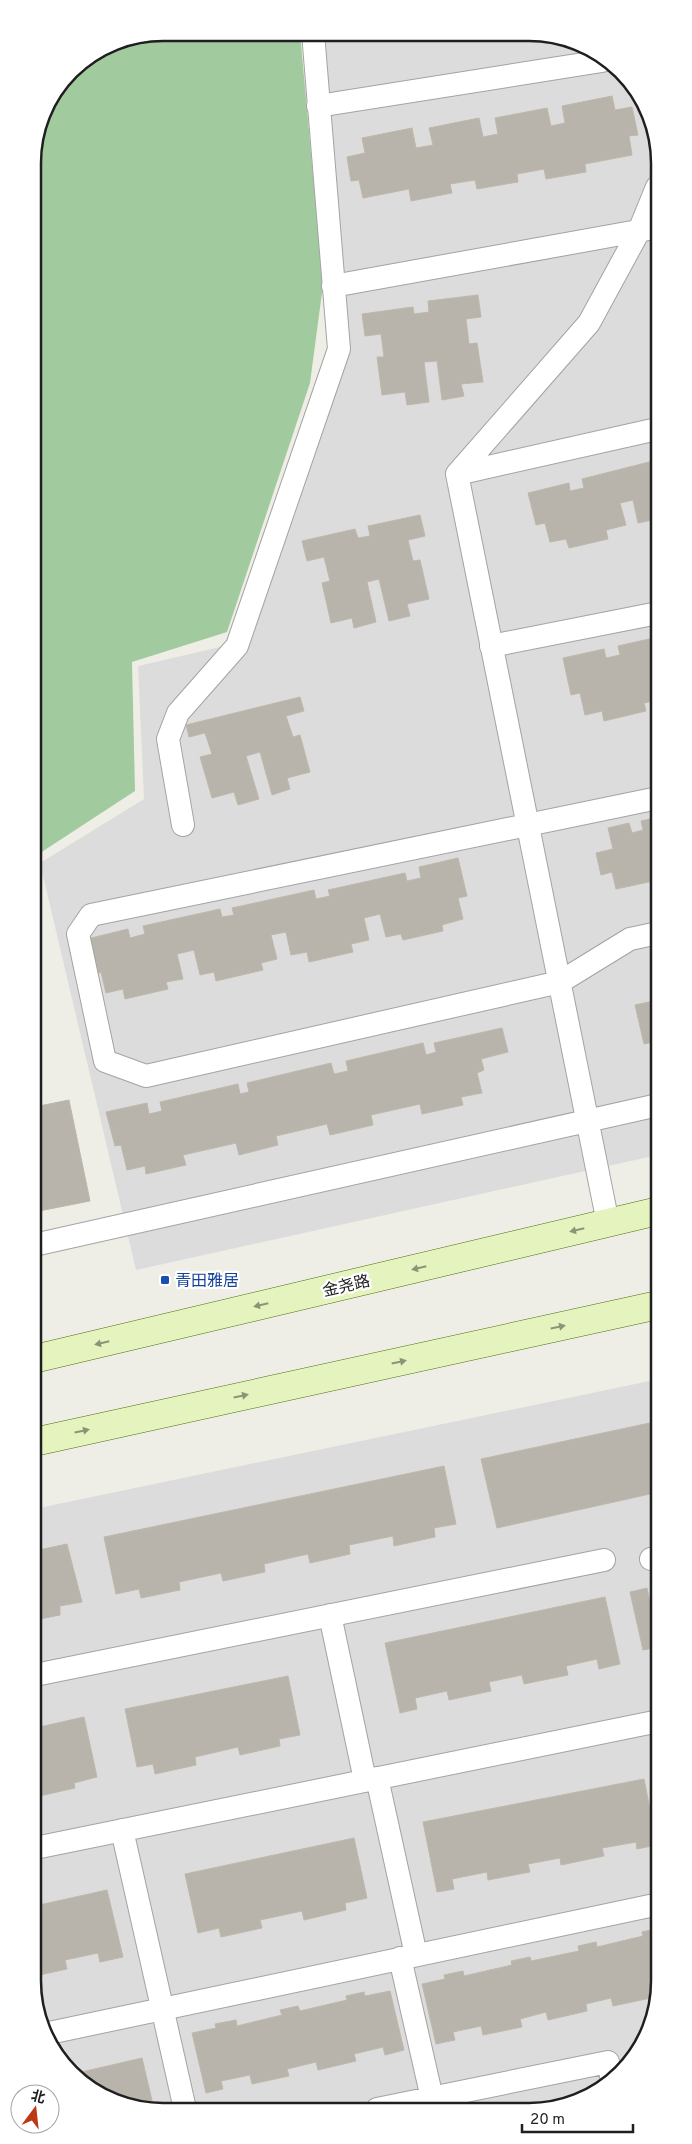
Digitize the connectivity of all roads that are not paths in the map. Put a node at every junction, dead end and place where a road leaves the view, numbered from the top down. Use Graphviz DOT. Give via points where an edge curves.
graph roads {
  1 [pos="314,42"];
  2 [pos="597,62"];
  3 [pos="318,106"];
  4 [pos="651,215"];
  5 [pos="648,229"];
  6 [pos="333,286"];
  7 [pos="651,430"];
  8 [pos="457,474"];
  9 [pos="651,614"];
  10 [pos="491,646"];
  11 [pos="651,799"];
  12 [pos="527,824"];
  13 [pos="183,825"];
  14 [pos="651,935"];
  15 [pos="560,982"];
  16 [pos="650,1107"];
  17 [pos="587,1121"];
  18 [pos="650,1213"];
  19 [pos="608,1223"];
  20 [pos="41,1243"];
  21 [pos="650,1307"];
  22 [pos="41,1357"];
  23 [pos="41,1440"];
  24 [pos="604,1560"];
  25 [pos="330,1615"];
  26 [pos="41,1674"];
  27 [pos="650,1723"];
  28 [pos="371,1779"];
  29 [pos="122,1830"];
  30 [pos="41,1847"];
  31 [pos="650,1906"];
  32 [pos="408,1957"];
  33 [pos="162,2009"];
  34 [pos="53,2031"];
  35 [pos="610,2071"];
  36 [pos="432,2098"];
  37 [pos="184,2103"];
  38 [pos="407,2103"];
  1 -- 3 [label="lane"];
  2 -- 3 [label="lane"];
  3 -- 6 [label="lane"];
  4 -- 5 [label="lane"];
  5 -- 6 [label="lane"];
  5 -- 8 [label="lane" via="589,323"];
  6 -- 13 [label="lane" via="339,349 237,646 178,713 168,739"];
  7 -- 8 [label="lane"];
  8 -- 10 [label="lane"];
  9 -- 10 [label="lane"];
  10 -- 12 [label="lane"];
  11 -- 12 [label="lane"];
  12 -- 15 [label="lane"];
  12 -- 15 [label="lane" via="91,915 78,934 105,1061 146,1076"];
  14 -- 15 [label="lane" via="630,939"];
  15 -- 17 [label="lane"];
  16 -- 17 [label="lane"];
  17 -- 19 [label="lane"];
  17 -- 20 [label="lane"];
  18 -- 19 [label="main road, 金尧路"];
  19 -- 22 [label="main road, 金尧路, one-way"];
  23 -- 21 [label="main road, one-way"];
  24 -- 25 [label="lane"];
  25 -- 26 [label="lane"];
  25 -- 28 [label="lane"];
  27 -- 28 [label="lane"];
  28 -- 29 [label="lane"];
  28 -- 32 [label="lane"];
  29 -- 30 [label="lane"];
  29 -- 33 [label="lane"];
  31 -- 32 [label="lane"];
  32 -- 33 [label="lane"];
  32 -- 36 [label="lane"];
  33 -- 34 [label="lane"];
  33 -- 37 [label="lane"];
  35 -- 36 [label="lane" via="608,2062"];
  36 -- 38 [label="lane"];
}
